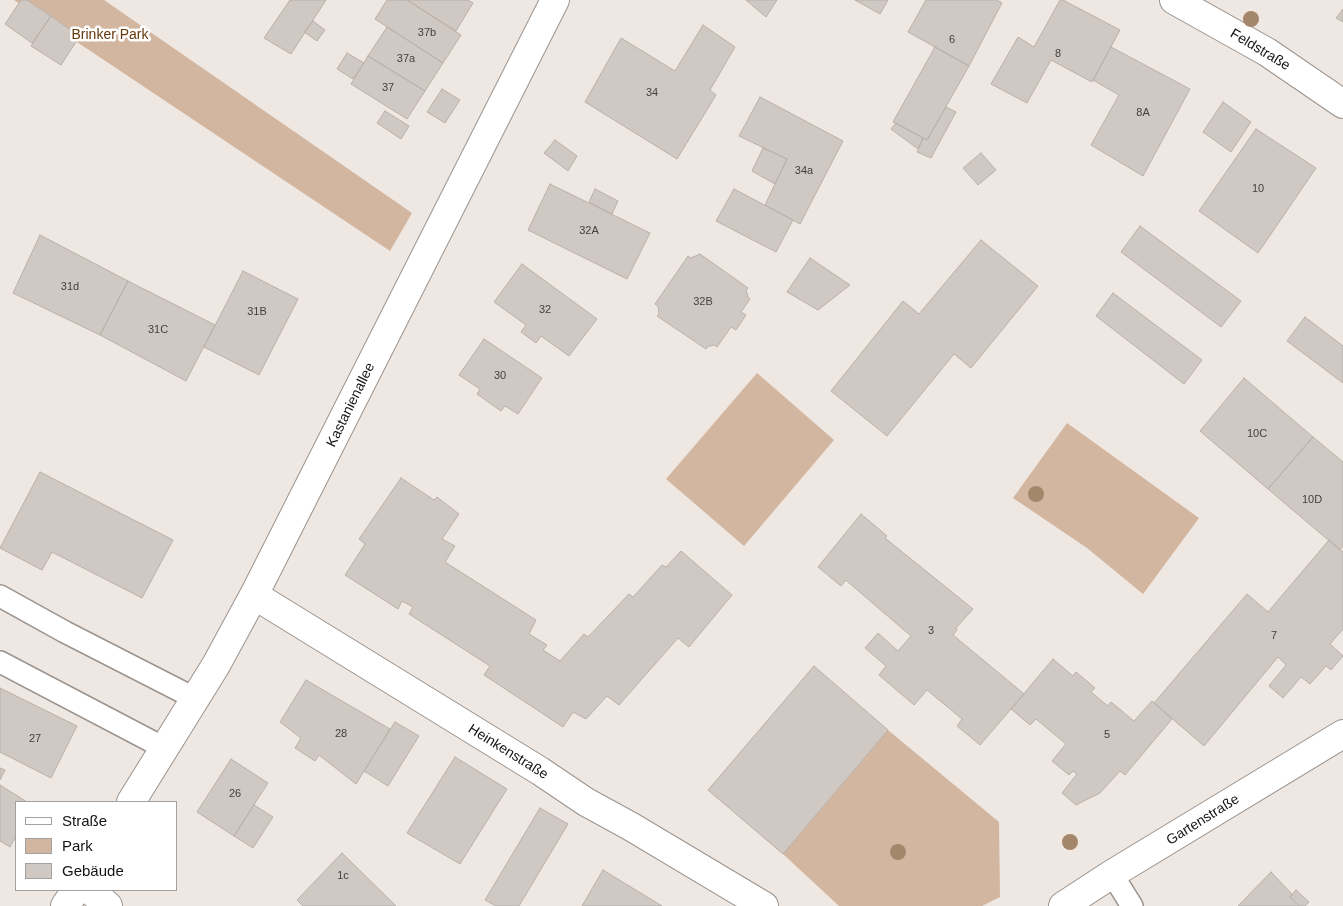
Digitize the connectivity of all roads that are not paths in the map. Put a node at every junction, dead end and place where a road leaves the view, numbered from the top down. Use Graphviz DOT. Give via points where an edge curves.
graph roads {
  1 [pos="555,0"];
  2 [pos="1174,0"];
  3 [pos="1343,104"];
  4 [pos="254,595"];
  5 [pos="0,596"];
  6 [pos="0,662"];
  7 [pos="196,699"];
  8 [pos="1343,734"];
  9 [pos="166,749"];
  10 [pos="132,801"];
  11 [pos="1112,874"];
  12 [pos="75,891"];
  13 [pos="91,891"];
  14 [pos="65,906"];
  15 [pos="108,906"];
  16 [pos="764,906"];
  17 [pos="1063,906"];
  18 [pos="1132,906"];
  1 -- 4 [label="street, Kastanienallee"];
  2 -- 3 [label="street, Feldstraße" via="1267,52"];
  4 -- 7 [label="street, Kastanienallee"];
  4 -- 16 [label="street, Heinkenstraße" via="586,802"];
  5 -- 7 [label="lane"];
  6 -- 9 [label="lane"];
  7 -- 9 [label="street, Kastanienallee"];
  8 -- 11 [label="street, Gartenstraße"];
  9 -- 10 [label="street, Kastanienallee"];
  11 -- 17 [label="street, Gartenstraße"];
  11 -- 18 [label="lane"];
  12 -- 14 [label="street"];
  13 -- 15 [label="street"];
}
